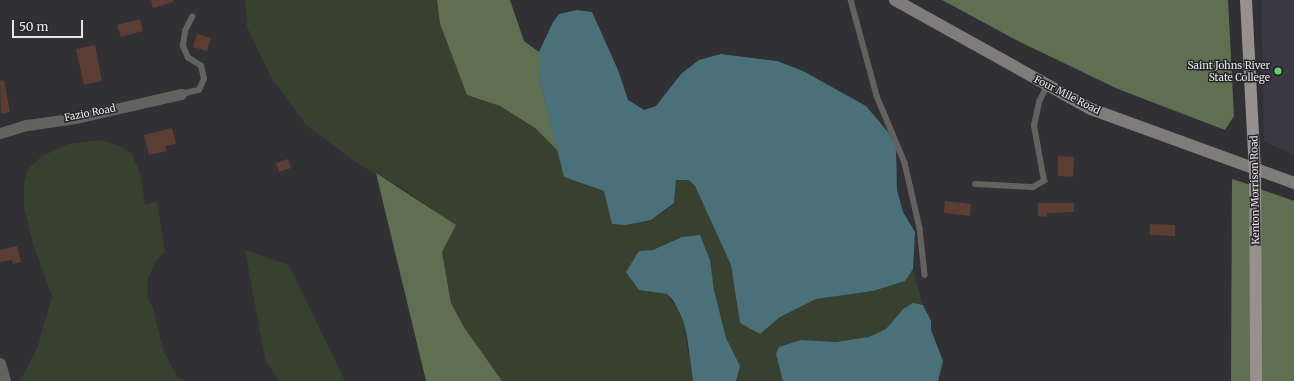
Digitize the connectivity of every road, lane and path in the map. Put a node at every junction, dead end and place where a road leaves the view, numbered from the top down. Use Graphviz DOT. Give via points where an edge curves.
graph roads {
  1 [pos="851,0"];
  2 [pos="895,0"];
  3 [pos="1246,0"];
  4 [pos="192,17"];
  5 [pos="1047,86"];
  6 [pos="181,94"];
  7 [pos="0,133"];
  8 [pos="1255,169"];
  9 [pos="1294,183"];
  10 [pos="975,184"];
  11 [pos="924,275"];
  12 [pos="0,363"];
  13 [pos="5,381"];
  14 [pos="1256,381"];
  1 -- 11 [label="lane" via="877,96 906,163 920,228"];
  2 -- 5 [label="main road, Four Mile Road"];
  3 -- 8 [label="main road, Kenton Morrison Road"];
  4 -- 6 [label="lane" via="185,31 183,46 188,58 200,66 204,79 199,90"];
  5 -- 8 [label="main road, Four Mile Road" via="1091,109"];
  5 -- 10 [label="lane" via="1039,102 1034,126 1044,181 1033,187"];
  6 -- 7 [label="street, Fazio Road" via="76,118 27,125"];
  8 -- 9 [label="main road, Four Mile Road"];
  8 -- 14 [label="main road, Kenton Morrison Road"];
  12 -- 13 [label="street"];
}
